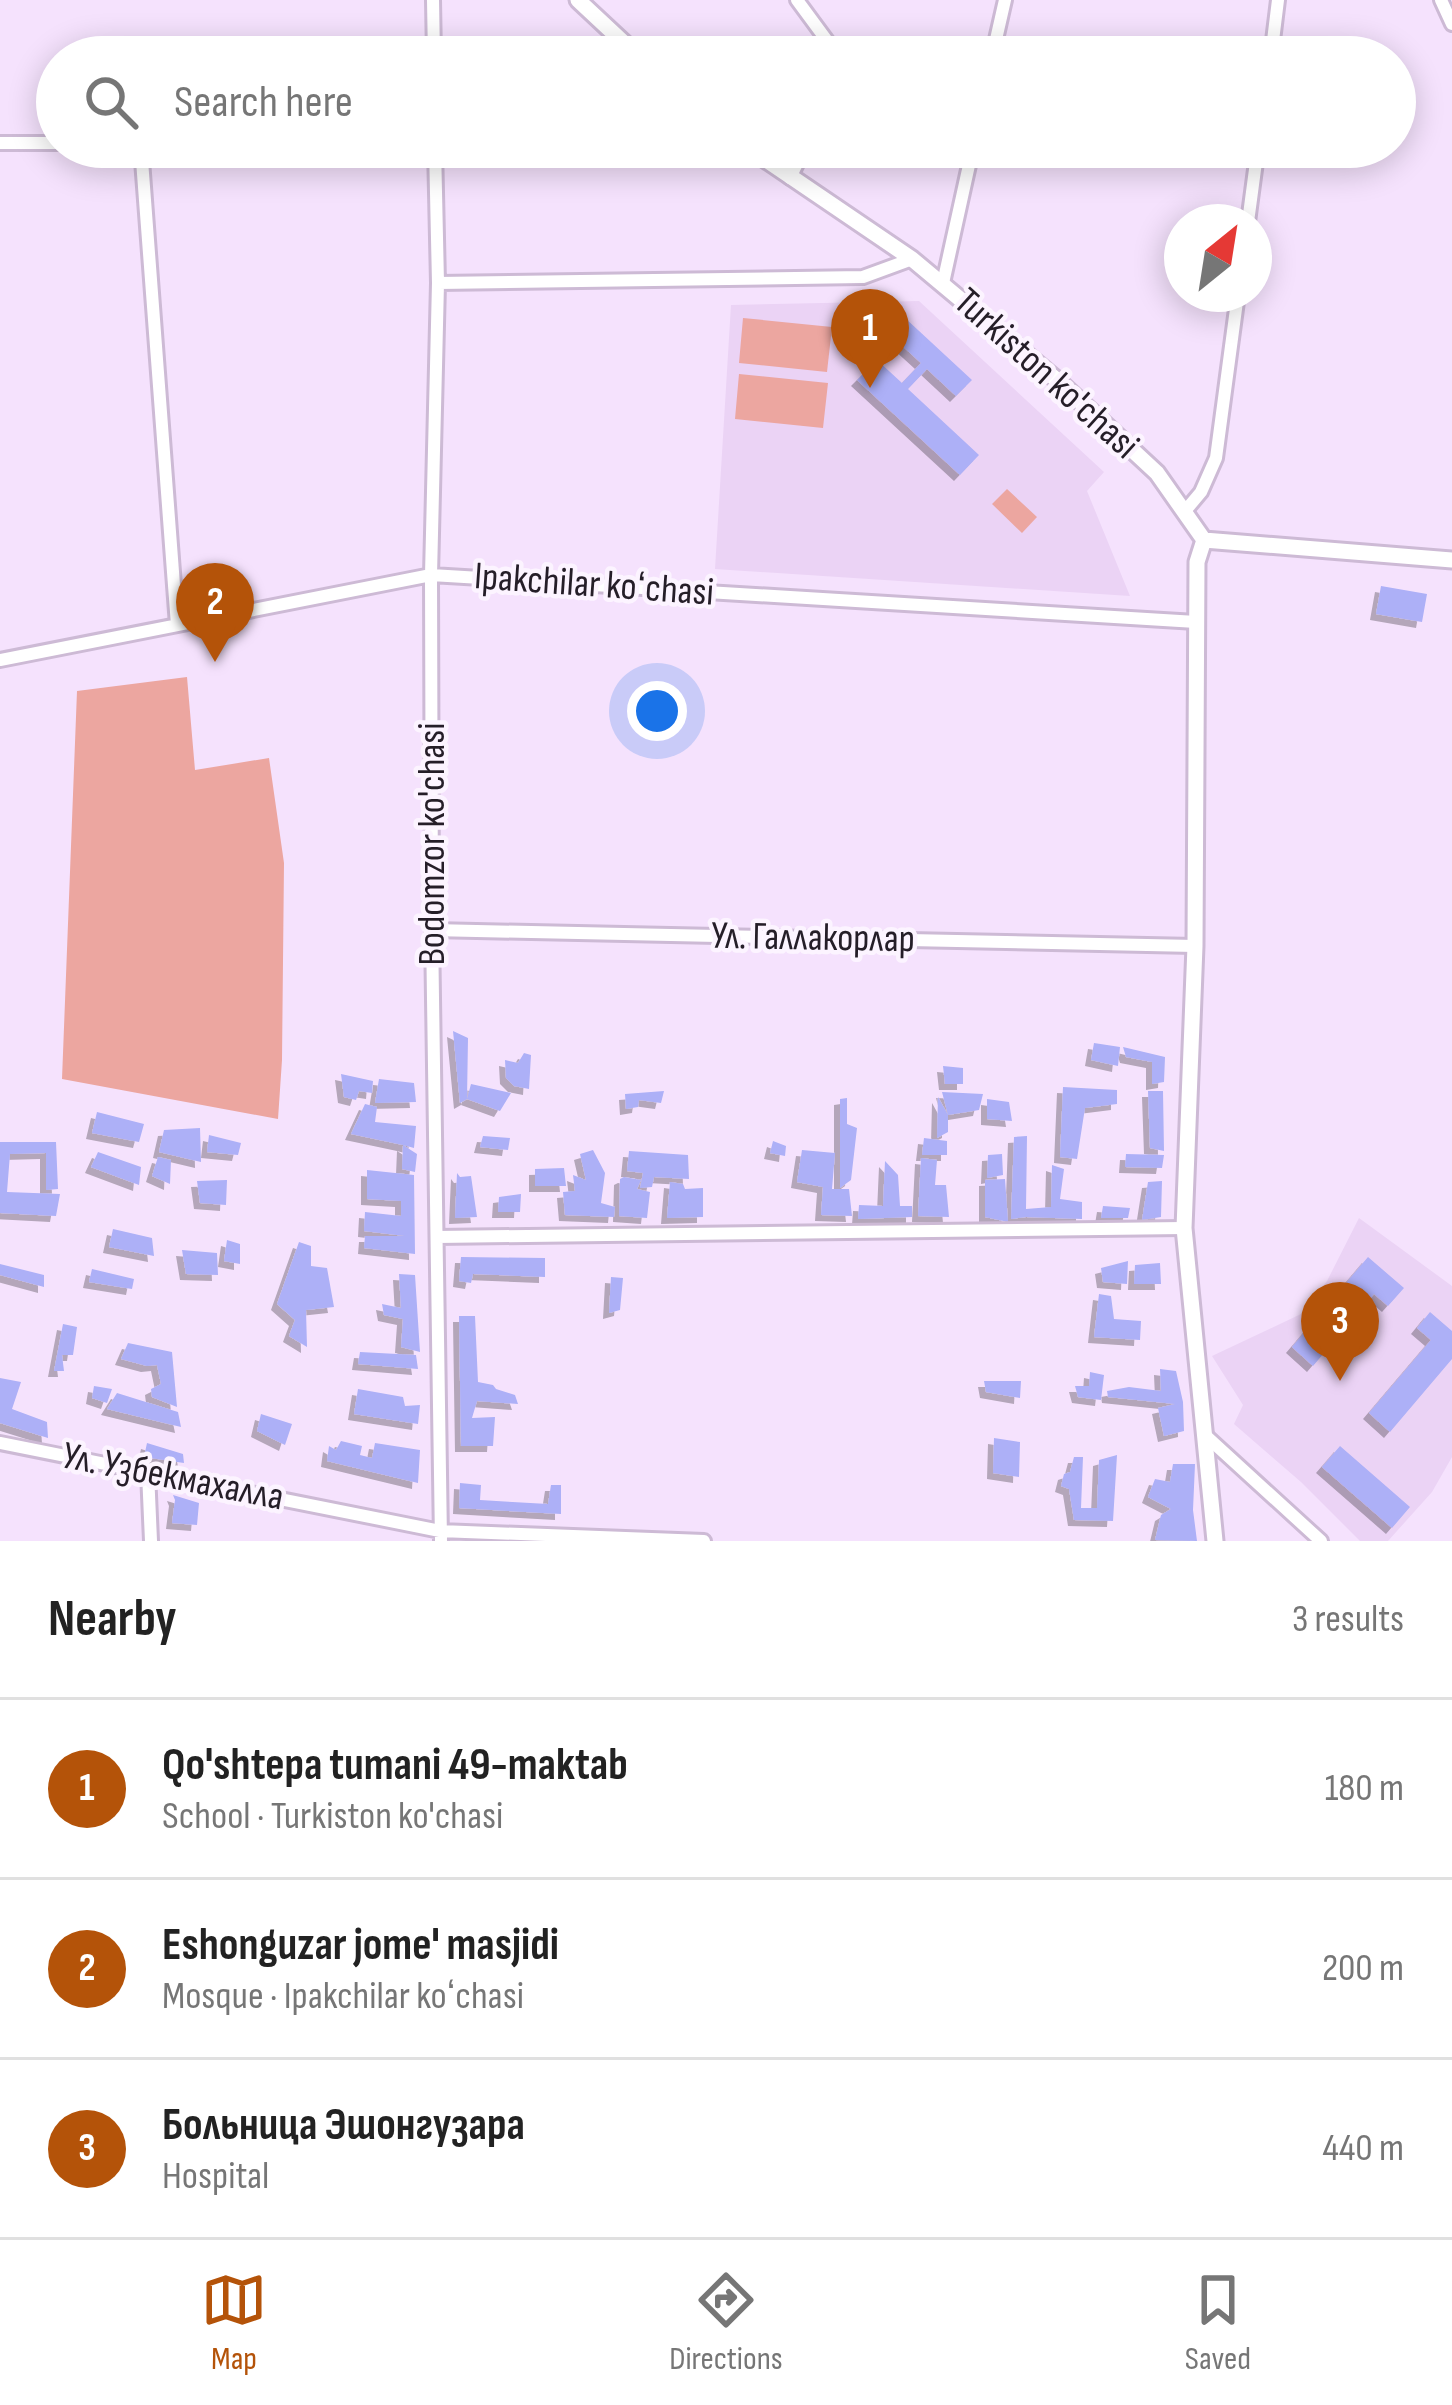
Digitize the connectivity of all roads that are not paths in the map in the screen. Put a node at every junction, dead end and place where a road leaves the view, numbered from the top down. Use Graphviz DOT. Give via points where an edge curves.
graph roads {
  1 [pos="433,0"];
  2 [pos="578,0"];
  3 [pos="797,0"];
  4 [pos="1005,0"];
  5 [pos="1278,0"];
  6 [pos="1441,0"];
  7 [pos="1452,24"];
  8 [pos="434,36"];
  9 [pos="617,36"];
  10 [pos="824,36"];
  11 [pos="997,36"];
  12 [pos="1273,36"];
  13 [pos="0,143"];
  14 [pos="36,143"];
  15 [pos="143,168"];
  16 [pos="435,168"];
  17 [pos="776,168"];
  18 [pos="795,168"];
  19 [pos="968,168"];
  20 [pos="1255,168"];
  21 [pos="790,178"];
  22 [pos="1250,204"];
  23 [pos="912,259"];
  24 [pos="438,283"];
  25 [pos="943,283"];
  26 [pos="1236,312"];
  27 [pos="1185,511"];
  28 [pos="1204,540"];
  29 [pos="1452,560"];
  30 [pos="431,575"];
  31 [pos="1196,622"];
  32 [pos="177,625"];
  33 [pos="0,660"];
  34 [pos="432,930"];
  35 [pos="1195,946"];
  36 [pos="1184,1228"];
  37 [pos="437,1237"];
  38 [pos="1206,1436"];
  39 [pos="0,1443"];
  40 [pos="148,1472"];
  41 [pos="441,1536"];
  42 [pos="151,1541"];
  43 [pos="704,1541"];
  44 [pos="1215,1541"];
  45 [pos="1321,1541"];
  1 -- 8 [label="street"];
  2 -- 9 [label="street"];
  3 -- 10 [label="street"];
  4 -- 11 [label="street"];
  5 -- 12 [label="street"];
  6 -- 7 [label="street"];
  13 -- 14 [label="street"];
  15 -- 32 [label="street"];
  16 -- 24 [label="street, Bodomzor ko'chasi"];
  17 -- 21 [label="street, Turkiston ko'chasi"];
  18 -- 21 [label="street"];
  19 -- 25 [label="street"];
  20 -- 22 [label="street"];
  21 -- 23 [label="street, Turkiston ko'chasi"];
  23 -- 24 [label="street" via="863,277"];
  23 -- 25 [label="street, Turkiston ko'chasi"];
  24 -- 30 [label="street, Bodomzor ko'chasi"];
  25 -- 27 [label="street, Turkiston ko'chasi" via="1157,473"];
  26 -- 27 [label="street" via="1216,458"];
  27 -- 28 [label="street, Turkiston ko'chasi"];
  28 -- 29 [label="street"];
  28 -- 31 [label="street"];
  30 -- 31 [label="street, Ipakchilar koʻchasi"];
  30 -- 32 [label="street, Ipakchilar koʻchasi"];
  30 -- 34 [label="street, Bodomzor ko'chasi"];
  31 -- 35 [label="street"];
  32 -- 33 [label="street, Ipakchilar koʻchasi"];
  34 -- 35 [label="street, Ул. Галлакорлар"];
  34 -- 37 [label="street, Bodomzor ko'chasi"];
  35 -- 36 [label="street"];
  36 -- 37 [label="street"];
  36 -- 38 [label="street"];
  37 -- 41 [label="street, Bodomzor ko'chasi"];
  38 -- 44 [label="street"];
  38 -- 45 [label="street"];
  39 -- 40 [label="street, Ул. Узбекмахалла"];
  40 -- 41 [label="street, Ул. Узбекмахалла"];
  40 -- 42 [label="street"];
  41 -- 43 [label="street, Ул. Узбекмахалла"];
}
